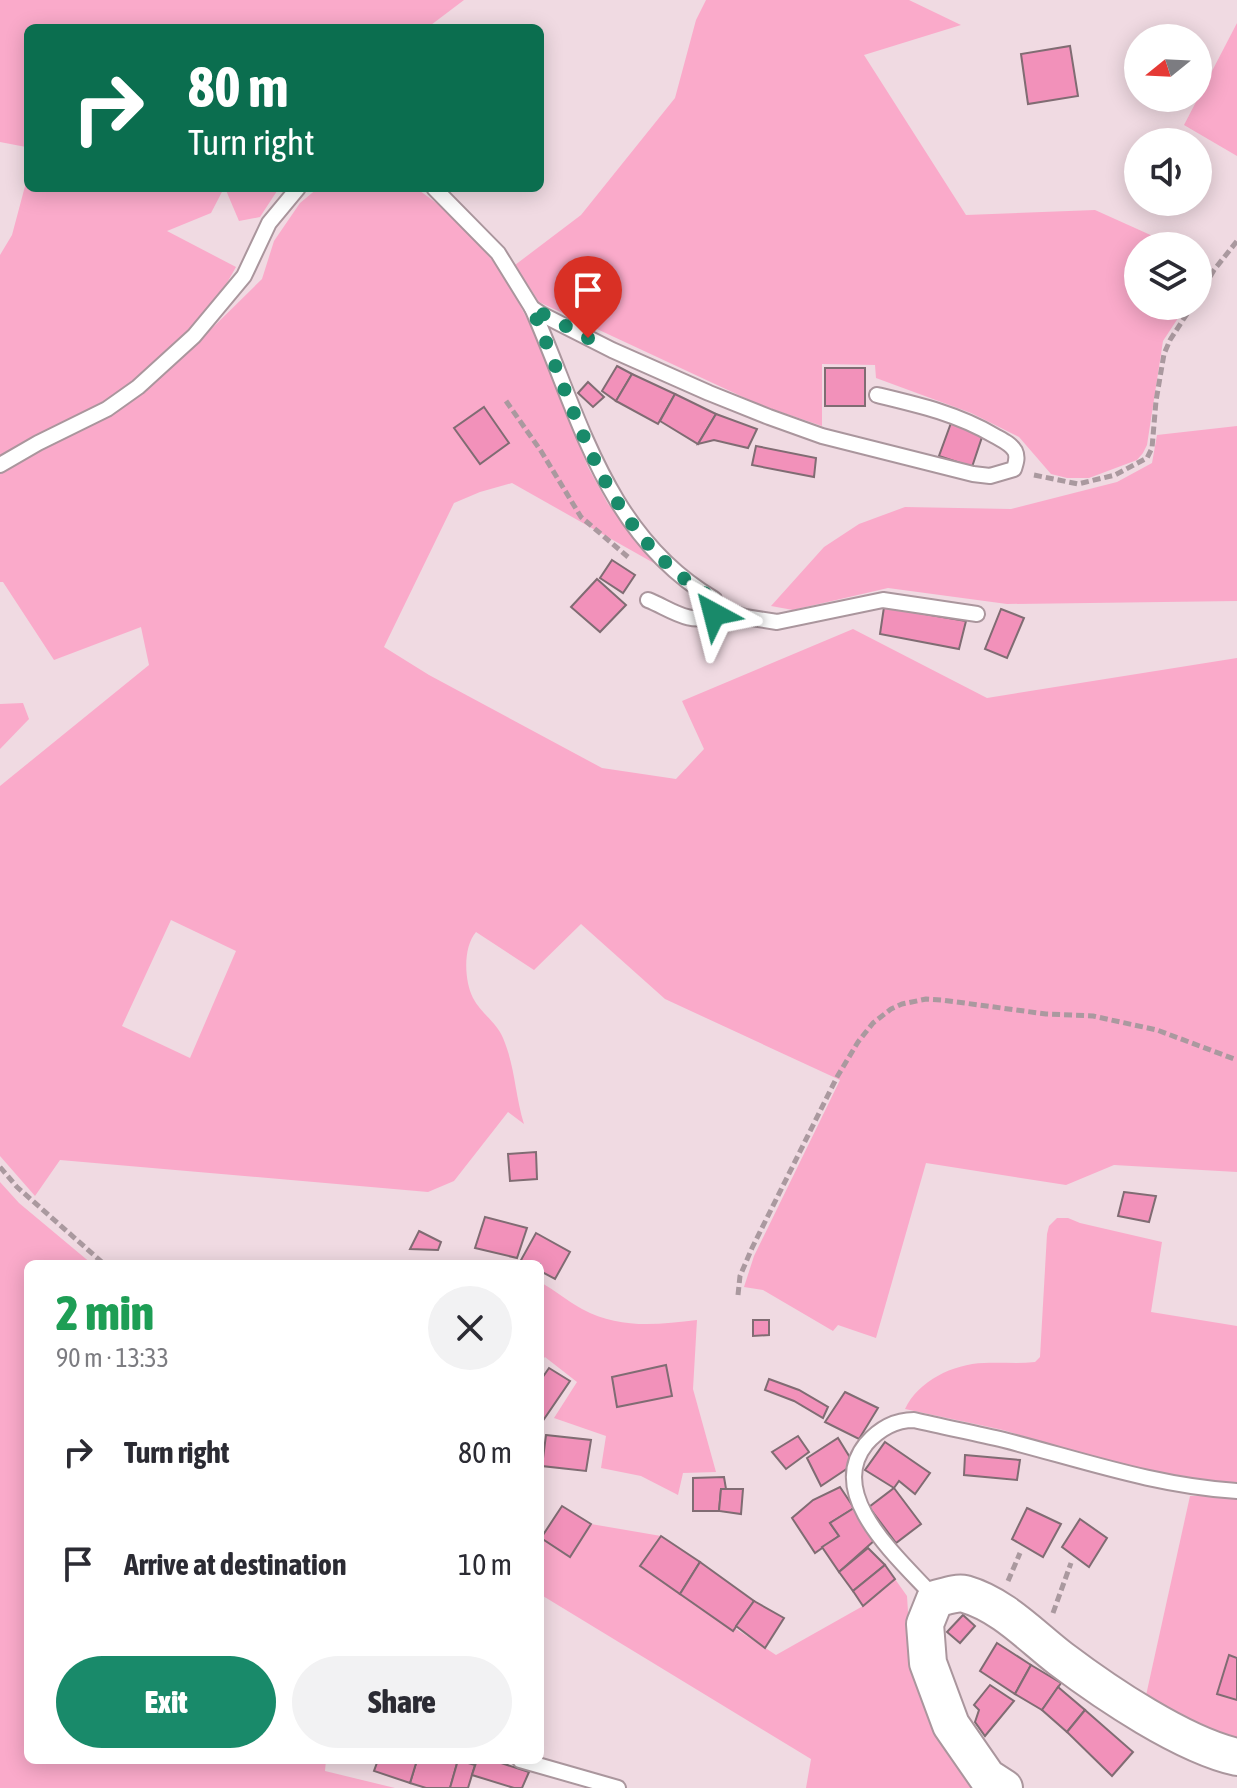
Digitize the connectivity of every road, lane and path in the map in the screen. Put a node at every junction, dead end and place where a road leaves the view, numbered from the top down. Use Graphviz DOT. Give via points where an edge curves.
graph roads {
  1 [pos="295,192"];
  2 [pos="438,192"];
  3 [pos="1237,241"];
  4 [pos="1212,273"];
  5 [pos="532,308"];
  6 [pos="1183,320"];
  7 [pos="877,395"];
  8 [pos="506,401"];
  9 [pos="0,465"];
  10 [pos="1014,469"];
  11 [pos="632,560"];
  12 [pos="648,600"];
  13 [pos="716,607"];
  14 [pos="977,614"];
  15 [pos="1237,1060"];
  16 [pos="0,1167"];
  17 [pos="99,1260"];
  18 [pos="738,1295"];
  19 [pos="1237,1491"];
  20 [pos="1071,1563"];
  21 [pos="935,1599"];
  22 [pos="1041,1644"];
  23 [pos="1237,1757"];
  24 [pos="534,1764"];
  25 [pos="618,1788"];
  26 [pos="1004,1788"];
  1 -- 9 [label="lane" via="269,223 244,276 194,336 107,409"];
  2 -- 5 [label="lane" via="498,253"];
  3 -- 4 [label="path"];
  5 -- 10 [label="lane" via="709,393 822,436 973,474 990,476"];
  5 -- 13 [label="lane" via="609,489 653,551 687,583 714,599"];
  6 -- 10 [label="path" via="1164,354 1147,458 1115,475 1078,484"];
  7 -- 10 [label="lane" via="972,423 1008,443 1015,451"];
  8 -- 11 [label="path" via="581,517"];
  12 -- 13 [label="lane" via="691,618 707,618"];
  13 -- 14 [label="lane" via="777,622 883,600"];
  15 -- 18 [label="path" via="1157,1030 1093,1016 926,999 891,1009 865,1032 837,1077 752,1248"];
  16 -- 17 [label="path"];
  19 -- 21 [label="lane" via="1139,1478 1003,1440 900,1420 869,1440 853,1481 858,1505"];
  20 -- 22 [label="path"];
  21 -- 22 [label="street" via="962,1593 974,1598 997,1608"];
  21 -- 26 [label="street" via="925,1624 928,1663 951,1725 987,1777"];
  22 -- 23 [label="street" via="1162,1726"];
  24 -- 25 [label="lane"];
}
